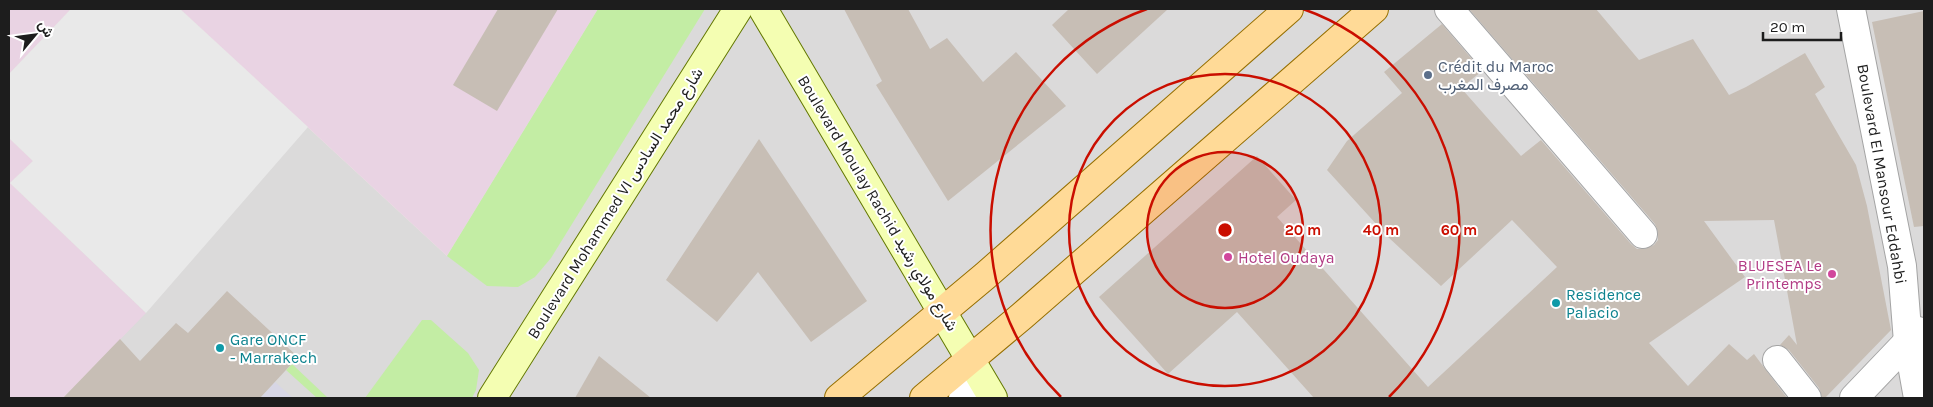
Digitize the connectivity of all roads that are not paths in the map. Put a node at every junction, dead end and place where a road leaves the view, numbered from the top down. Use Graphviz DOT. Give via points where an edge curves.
graph roads {
  1 [pos="738,9"];
  2 [pos="763,9"];
  3 [pos="1374,9"];
  4 [pos="1449,9"];
  5 [pos="1851,9"];
  6 [pos="1283,10"];
  7 [pos="1643,234"];
  8 [pos="942,313"];
  9 [pos="1916,333"];
  10 [pos="972,359"];
  11 [pos="1777,360"];
  12 [pos="492,398"];
  13 [pos="839,398"];
  14 [pos="924,398"];
  15 [pos="963,398"];
  16 [pos="993,398"];
  17 [pos="1808,398"];
  18 [pos="1854,398"];
  19 [pos="1918,398"];
  1 -- 12 [label="street, Boulevard Mohammed VI شارع محمد السادس"];
  2 -- 8 [label="street, Boulevard Moulay Rachid شارع مولاي رشيد"];
  3 -- 10 [label="main road"];
  4 -- 7 [label="street"];
  5 -- 9 [label="street, Boulevard El Mansour Eddahbi"];
  6 -- 8 [label="main road"];
  8 -- 10 [label="street, Boulevard Moulay Rachid شارع مولاي رشيد"];
  8 -- 13 [label="main road"];
  9 -- 18 [label="street"];
  9 -- 19 [label="street, Boulevard El Mansour Eddahbi"];
  10 -- 14 [label="main road"];
  10 -- 15 [label="street"];
  10 -- 16 [label="street, Boulevard Moulay Rachid شارع مولاي رشيد"];
  11 -- 17 [label="street"];
}
